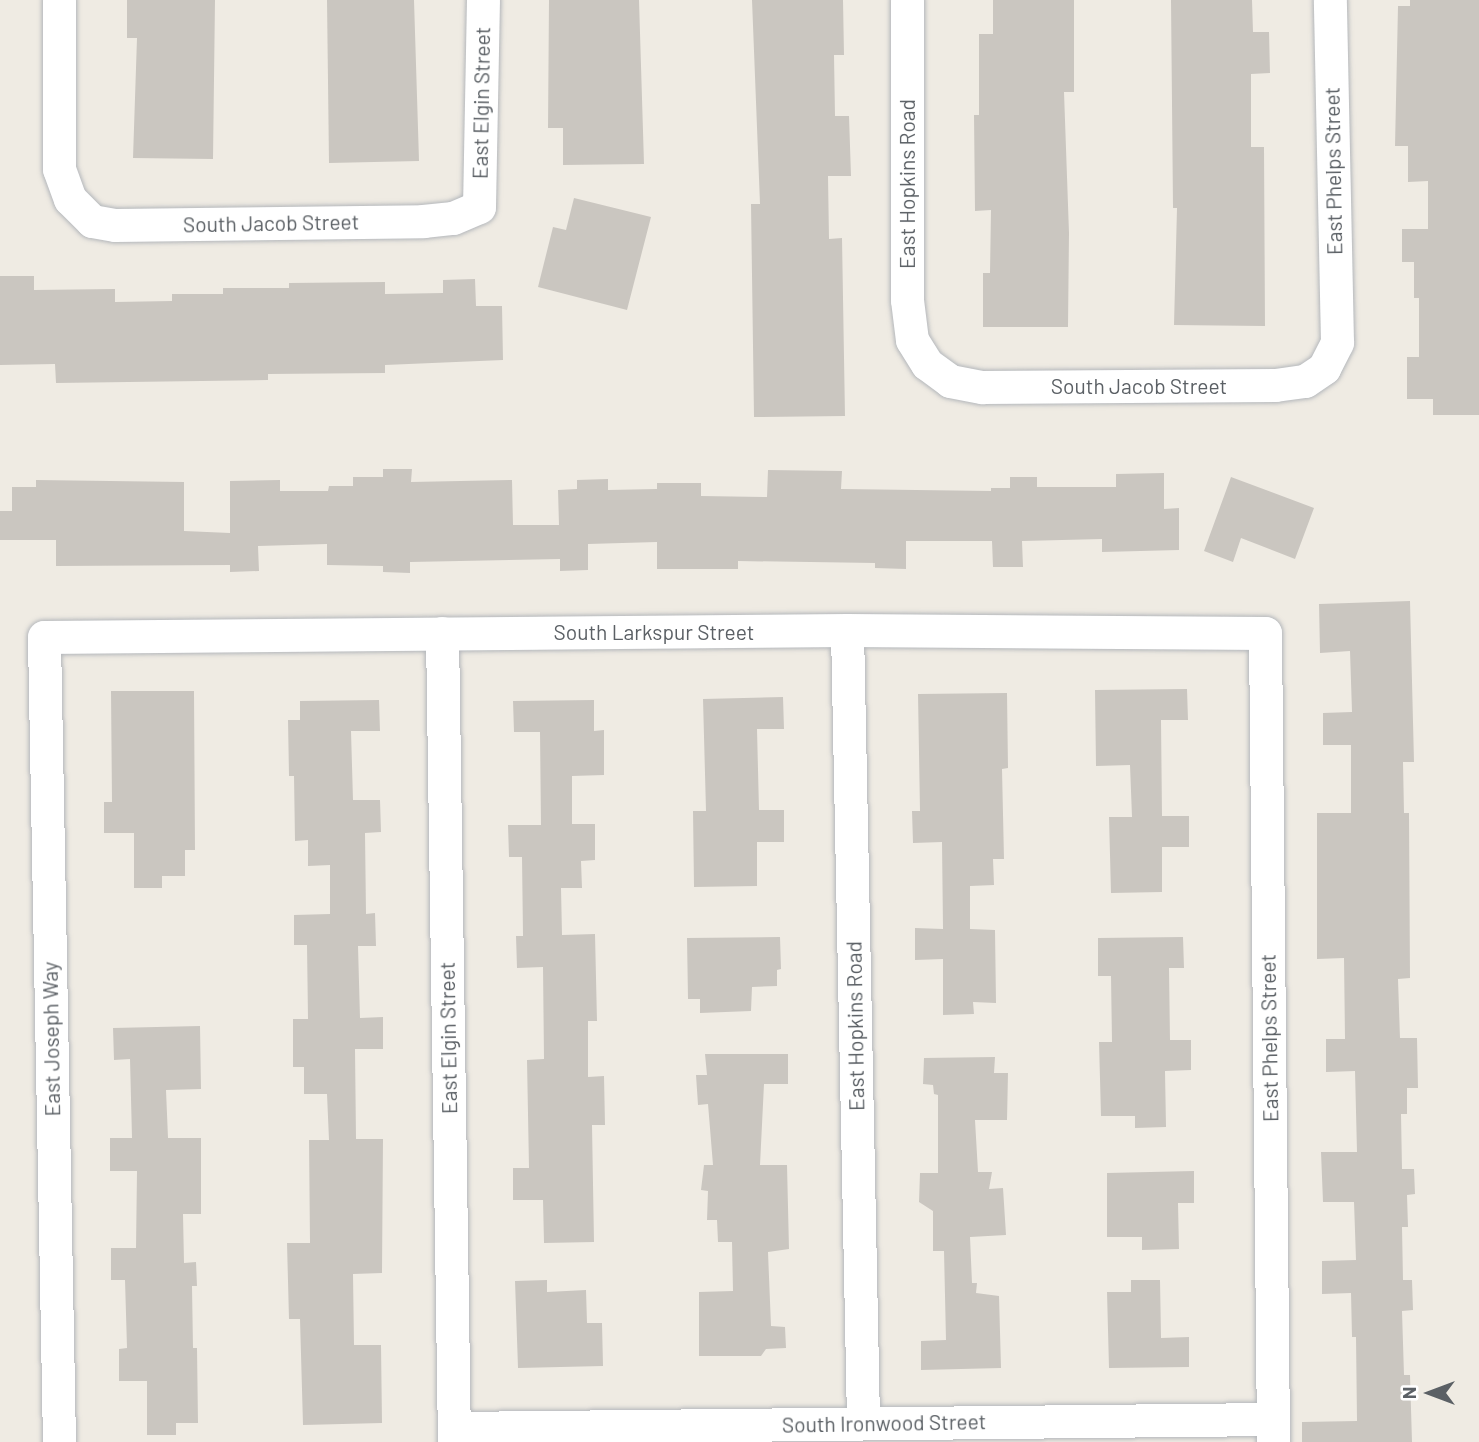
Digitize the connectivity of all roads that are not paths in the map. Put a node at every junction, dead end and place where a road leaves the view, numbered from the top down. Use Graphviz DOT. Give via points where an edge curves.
graph roads {
  1 [pos="59,0"];
  2 [pos="483,0"];
  3 [pos="907,0"];
  4 [pos="1330,0"];
  5 [pos="479,207"];
  6 [pos="1337,342"];
  7 [pos="927,364"];
  8 [pos="847,630"];
  9 [pos="442,633"];
  10 [pos="1265,633"];
  11 [pos="44,637"];
  12 [pos="863,1423"];
  13 [pos="1273,1430"];
  14 [pos="454,1435"];
  15 [pos="59,1442"];
  1 -- 5 [label="street, South Jacob Street" via="59,169 70,199 92,221 115,225 423,221 453,218"];
  2 -- 5 [label="street, East Elgin Street"];
  3 -- 7 [label="street, East Hopkins Road" via="907,299 912,340"];
  4 -- 6 [label="street, East Phelps Street"];
  6 -- 7 [label="street, South Jacob Street" via="1324,368 1305,381 1275,385 982,387 950,381"];
  8 -- 9 [label="street, South Larkspur Street"];
  8 -- 10 [label="street, South Larkspur Street"];
  8 -- 12 [label="street, East Hopkins Road"];
  9 -- 11 [label="street, South Larkspur Street"];
  9 -- 14 [label="street, East Elgin Street"];
  10 -- 13 [label="street, East Phelps Street"];
  11 -- 15 [label="street, East Joseph Way"];
  12 -- 13 [label="street, South Ironwood Street"];
  12 -- 14 [label="street, South Ironwood Street"];
}
